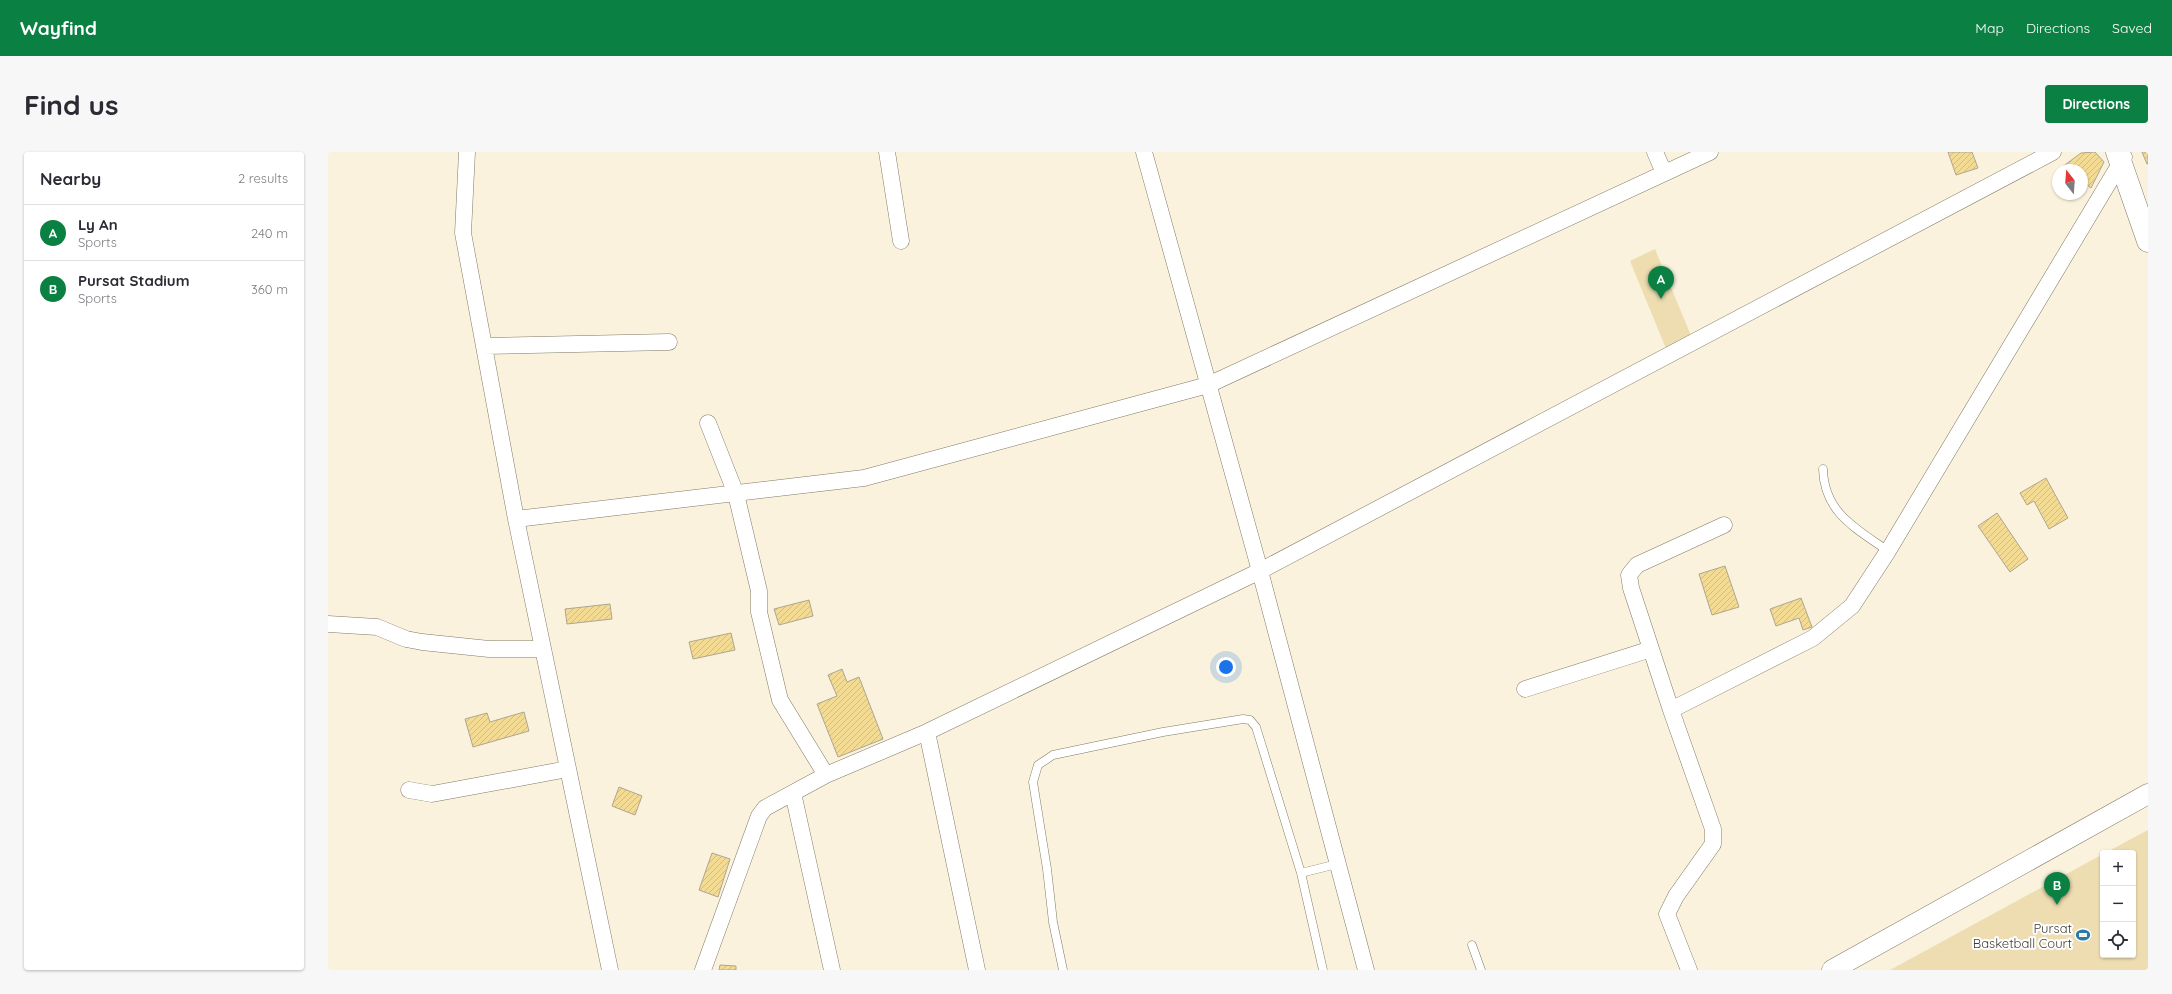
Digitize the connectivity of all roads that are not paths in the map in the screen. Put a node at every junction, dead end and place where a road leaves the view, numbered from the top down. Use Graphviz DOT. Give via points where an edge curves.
graph roads {
  1 [pos="467,152"];
  2 [pos="887,152"];
  3 [pos="1144,152"];
  4 [pos="1655,152"];
  5 [pos="1710,152"];
  6 [pos="2053,152"];
  7 [pos="2121,156"];
  8 [pos="1664,173"];
  9 [pos="901,241"];
  10 [pos="2148,241"];
  11 [pos="669,342"];
  12 [pos="484,346"];
  13 [pos="1208,385"];
  14 [pos="708,423"];
  15 [pos="1823,470"];
  16 [pos="736,494"];
  17 [pos="516,519"];
  18 [pos="1724,525"];
  19 [pos="1888,551"];
  20 [pos="1260,571"];
  21 [pos="328,624"];
  22 [pos="1651,649"];
  23 [pos="543,650"];
  24 [pos="1525,689"];
  25 [pos="1671,710"];
  26 [pos="926,732"];
  27 [pos="568,769"];
  28 [pos="826,775"];
  29 [pos="408,790"];
  30 [pos="793,793"];
  31 [pos="2148,794"];
  32 [pos="1338,864"];
  33 [pos="1301,873"];
  34 [pos="1472,945"];
  35 [pos="610,970"];
  36 [pos="704,970"];
  37 [pos="832,970"];
  38 [pos="977,970"];
  39 [pos="1064,970"];
  40 [pos="1323,970"];
  41 [pos="1366,970"];
  42 [pos="1481,970"];
  43 [pos="1689,970"];
  44 [pos="1832,970"];
  1 -- 12 [label="street" via="463,233"];
  2 -- 9 [label="street"];
  3 -- 13 [label="street"];
  4 -- 8 [label="street"];
  5 -- 8 [label="street"];
  6 -- 20 [label="street"];
  7 -- 10 [label="main road"];
  7 -- 19 [label="street"];
  8 -- 13 [label="street"];
  11 -- 12 [label="street"];
  12 -- 17 [label="street"];
  13 -- 16 [label="street" via="864,478"];
  13 -- 20 [label="street"];
  14 -- 16 [label="street"];
  15 -- 19 [label="lane" via="1823,483 1836,510 1846,522"];
  16 -- 17 [label="street"];
  16 -- 28 [label="street" via="759,591 759,612 780,700"];
  17 -- 23 [label="street"];
  18 -- 22 [label="street" via="1637,565 1629,575"];
  19 -- 25 [label="street" via="1852,606 1813,638"];
  20 -- 26 [label="street"];
  20 -- 32 [label="street"];
  21 -- 23 [label="street" via="377,627 406,640 422,642 489,649"];
  22 -- 24 [label="street"];
  22 -- 25 [label="street"];
  23 -- 27 [label="street"];
  25 -- 43 [label="street" via="1713,829 1713,844 1676,896 1667,914"];
  26 -- 28 [label="street"];
  26 -- 38 [label="street"];
  27 -- 29 [label="street" via="432,794"];
  27 -- 35 [label="street"];
  28 -- 30 [label="street"];
  30 -- 36 [label="street" via="765,808 759,816"];
  30 -- 37 [label="street"];
  31 -- 44 [label="street"];
  32 -- 33 [label="lane"];
  32 -- 41 [label="street"];
  33 -- 39 [label="lane" via="1256,727 1250,720 1164,732 1053,755 1038,764 1033,782 1053,922"];
  33 -- 40 [label="lane"];
  34 -- 42 [label="lane"];
}
